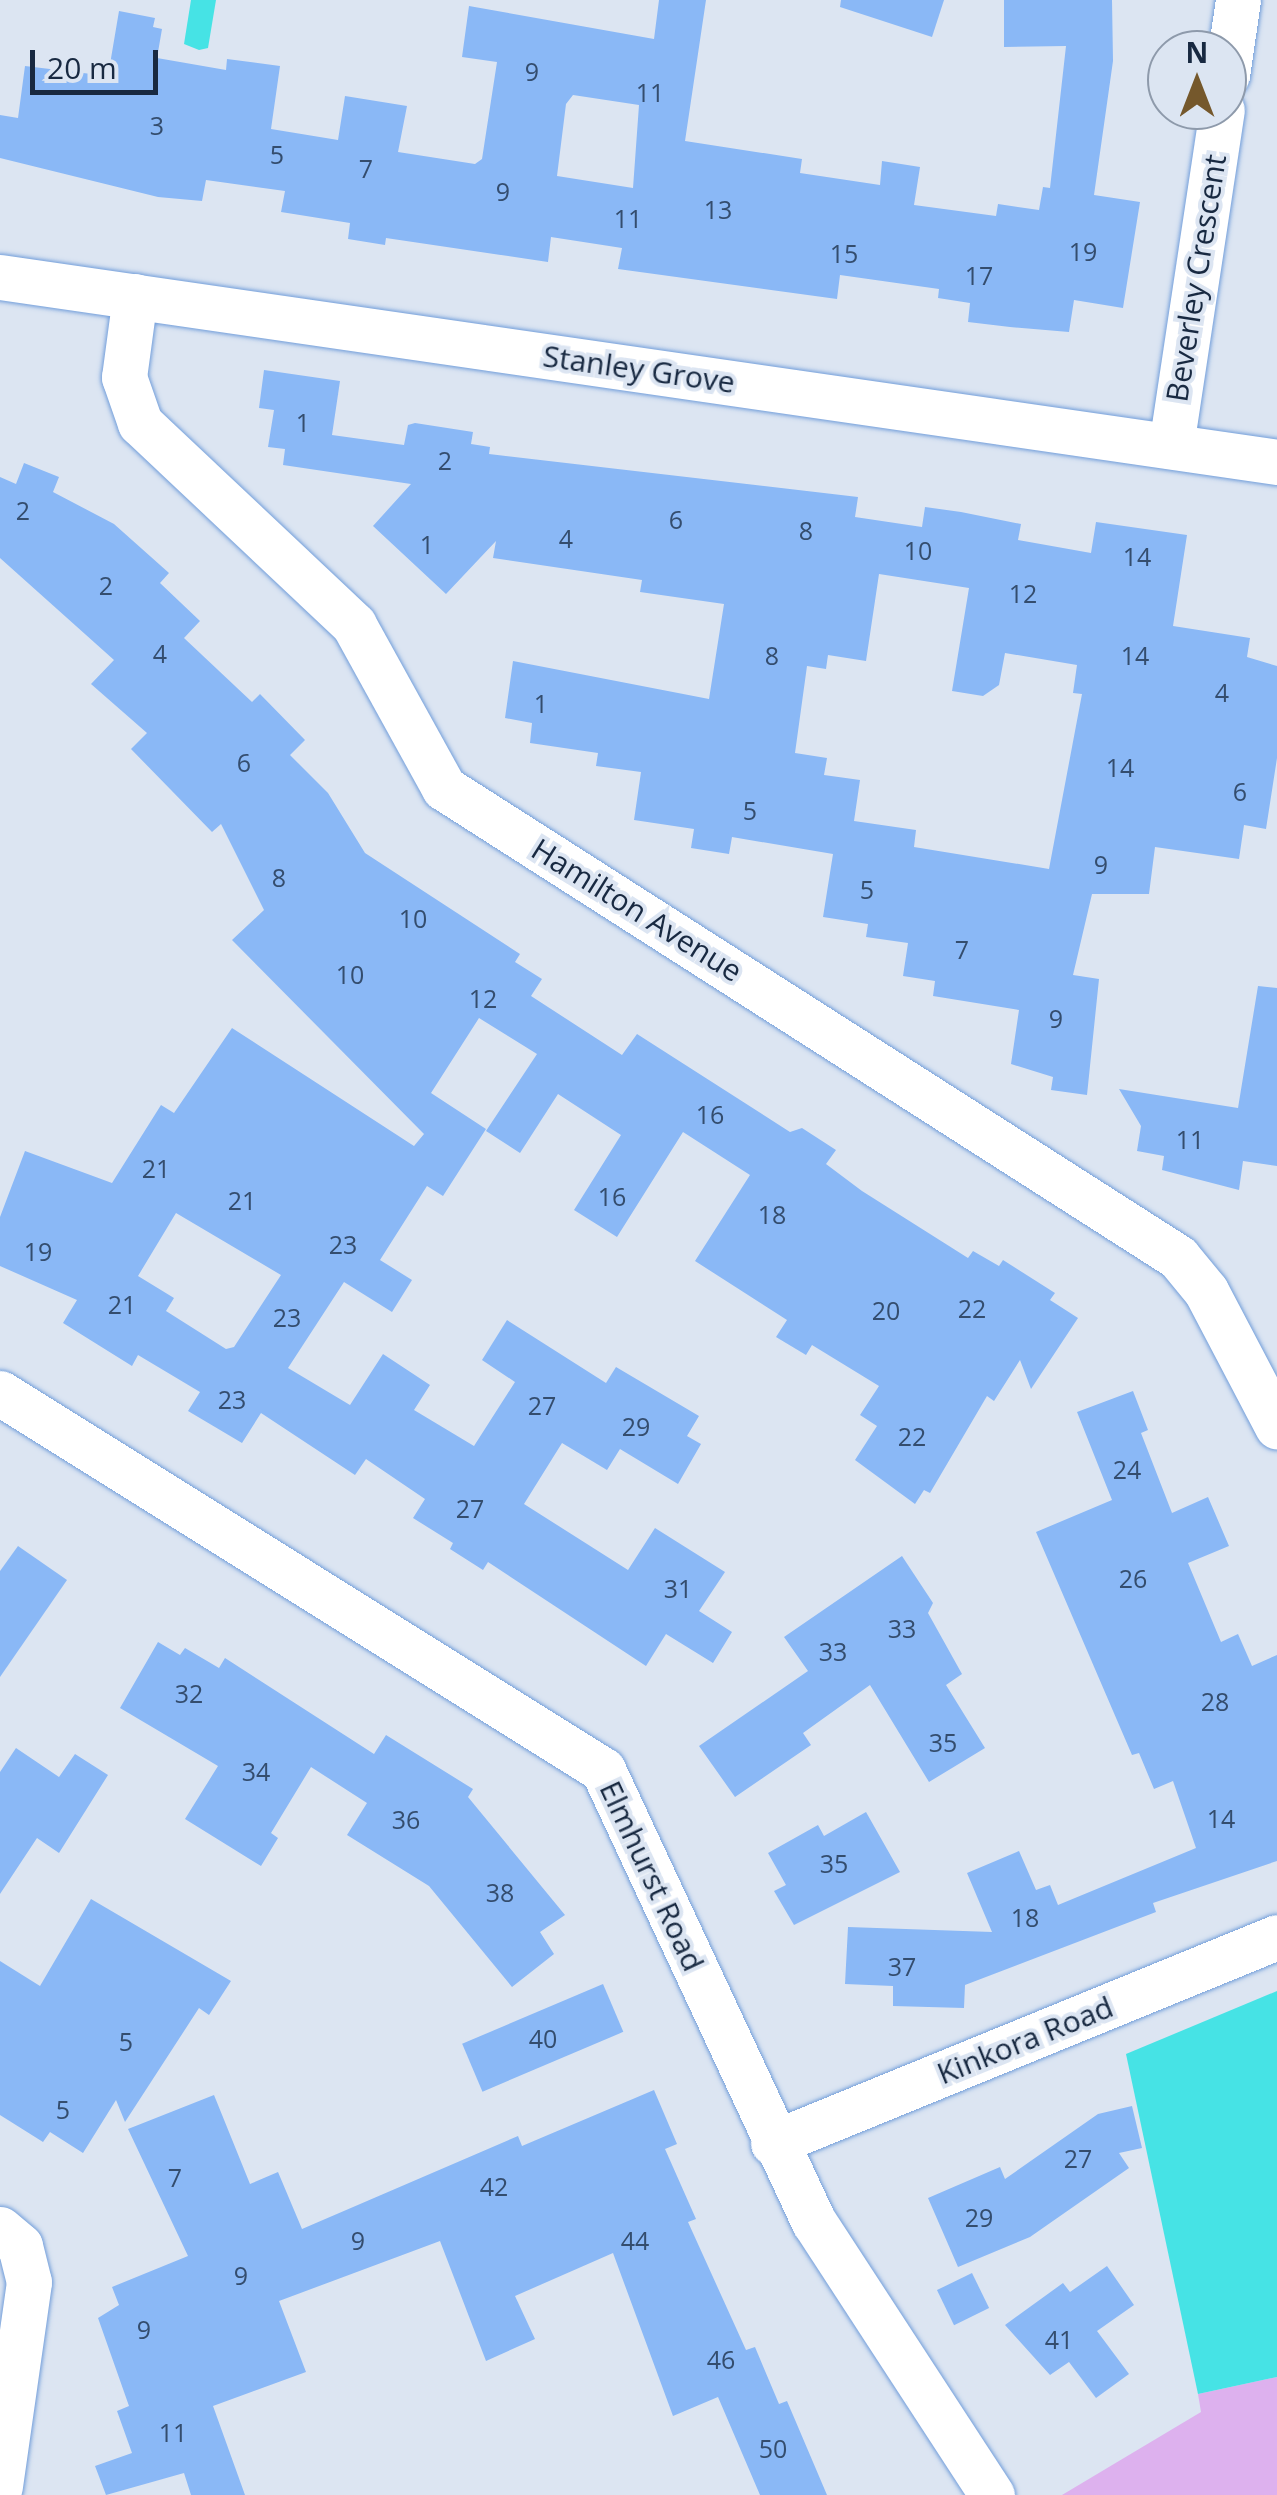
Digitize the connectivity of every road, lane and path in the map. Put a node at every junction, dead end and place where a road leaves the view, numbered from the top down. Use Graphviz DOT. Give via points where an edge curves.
graph roads {
  1 [pos="1238,0"];
  2 [pos="1234,30"];
  3 [pos="1219,130"];
  4 [pos="0,276"];
  5 [pos="135,296"];
  6 [pos="1170,446"];
  7 [pos="1277,462"];
  8 [pos="0,1393"];
  9 [pos="1277,1426"];
  10 [pos="1277,1937"];
  11 [pos="772,2143"];
  12 [pos="0,2229"];
  13 [pos="0,2487"];
  14 [pos="992,2495"];
  1 -- 2 [label="street"];
  3 -- 6 [label="street, Beverley Crescent"];
  4 -- 5 [label="street, Stanley Grove"];
  5 -- 6 [label="street, Stanley Grove"];
  5 -- 9 [label="street, Hamilton Avenue" via="124,376 140,424 354,625 444,788 1178,1257 1206,1291"];
  6 -- 7 [label="street, Stanley Grove"];
  8 -- 11 [label="street, Elmhurst Road" via="603,1770"];
  10 -- 11 [label="street, Kinkora Road"];
  11 -- 14 [label="street, Elmhurst Road" via="814,2222"];
  12 -- 13 [label="street" via="20,2246 29,2282"];
}
